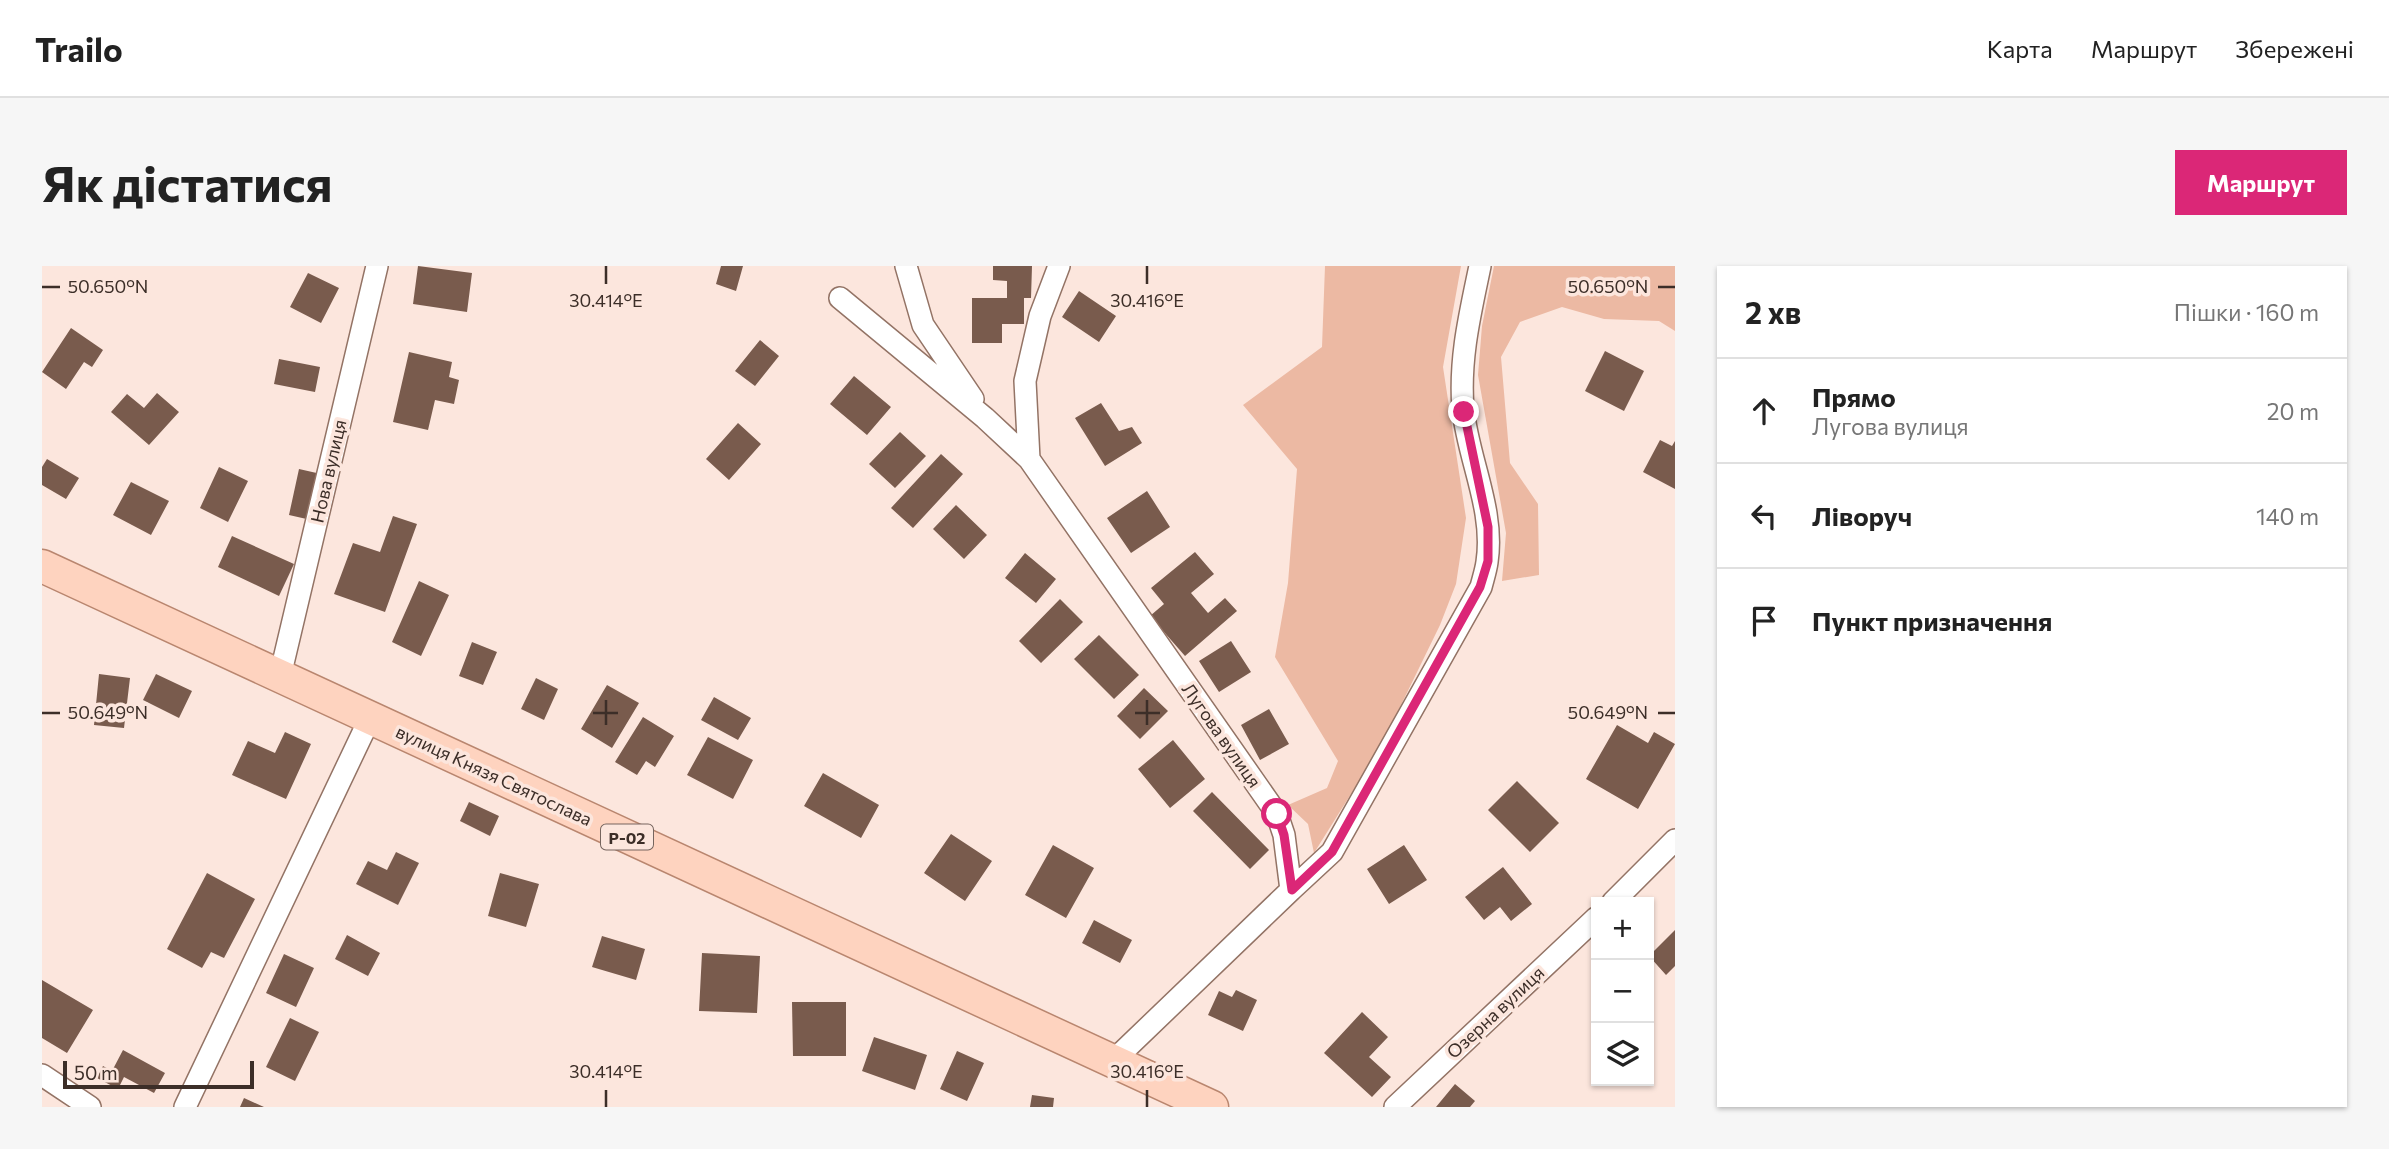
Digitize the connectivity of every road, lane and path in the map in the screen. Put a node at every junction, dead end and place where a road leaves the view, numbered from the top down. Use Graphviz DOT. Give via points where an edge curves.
graph roads {
  1 [pos="377,266"];
  2 [pos="906,266"];
  3 [pos="1059,266"];
  4 [pos="1480,266"];
  5 [pos="840,298"];
  6 [pos="985,418"];
  7 [pos="1029,459"];
  8 [pos="42,566"];
  9 [pos="280,677"];
  10 [pos="370,718"];
  11 [pos="1675,840"];
  12 [pos="1292,890"];
  13 [pos="1618,897"];
  14 [pos="1591,923"];
  15 [pos="1113,1061"];
  16 [pos="42,1075"];
  17 [pos="90,1107"];
  18 [pos="185,1107"];
  19 [pos="1212,1107"];
  20 [pos="1395,1107"];
  1 -- 9 [label="street, Нова вулиця"];
  2 -- 6 [label="street, Лугова вулиця" via="923,324"];
  3 -- 7 [label="street" via="1040,316 1025,381"];
  4 -- 12 [label="street" via="1461,378 1488,527 1488,561 1480,587 1332,852"];
  5 -- 6 [label="street, Лугова вулиця"];
  6 -- 7 [label="street, Лугова вулиця"];
  7 -- 12 [label="street, Лугова вулиця" via="1277,814"];
  8 -- 9 [label="main road, вулиця Князя Святослава / Р-02"];
  9 -- 10 [label="main road, вулиця Князя Святослава / Р-02"];
  10 -- 15 [label="main road, вулиця Князя Святослава / Р-02"];
  10 -- 18 [label="street"];
  11 -- 13 [label="street"];
  12 -- 15 [label="street"];
  14 -- 20 [label="street, Озерна вулиця"];
  15 -- 19 [label="main road, вулиця Князя Святослава / Р-02"];
  16 -- 17 [label="street"];
}
